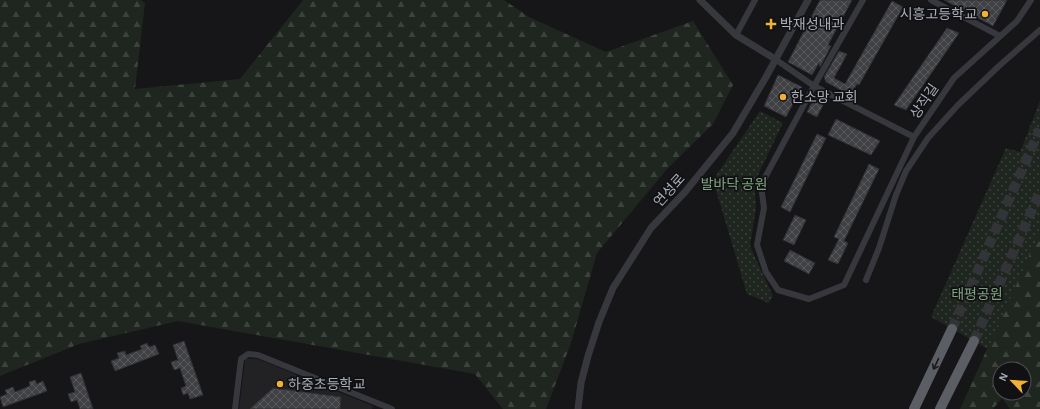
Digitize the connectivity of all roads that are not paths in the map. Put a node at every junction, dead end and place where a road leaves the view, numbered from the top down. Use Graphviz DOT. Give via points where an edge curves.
graph roads {
  1 [pos="700,0"];
  2 [pos="755,0"];
  3 [pos="808,0"];
  4 [pos="863,0"];
  5 [pos="931,0"];
  6 [pos="1032,0"];
  7 [pos="1040,30"];
  8 [pos="736,35"];
  9 [pos="1000,36"];
  10 [pos="775,59"];
  11 [pos="814,86"];
  12 [pos="914,136"];
  13 [pos="866,280"];
  14 [pos="952,329"];
  15 [pos="974,341"];
  16 [pos="375,406"];
  17 [pos="235,409"];
  18 [pos="392,409"];
  19 [pos="578,409"];
  20 [pos="914,409"];
  21 [pos="940,409"];
  1 -- 8 [label="street"];
  2 -- 8 [label="street"];
  3 -- 10 [label="street, 연성로"];
  4 -- 11 [label="street"];
  5 -- 9 [label="street"];
  6 -- 9 [label="street, 상직길" via="1017,21"];
  7 -- 13 [label="street" via="998,66 928,138 906,171"];
  8 -- 10 [label="street"];
  9 -- 12 [label="street, 상직길" via="954,78"];
  10 -- 11 [label="street, 상직길"];
  10 -- 19 [label="street, 연성로" via="733,133 652,228 613,288 588,356"];
  11 -- 12 [label="street, 상직길"];
  11 -- 12 [label="street" via="761,185 764,208 757,244 766,272 778,290 810,299 844,285"];
  14 -- 20 [label="highway, one-way"];
  15 -- 21 [label="highway"];
  16 -- 17 [label="street" via="258,355 248,354 241,359"];
  16 -- 18 [label="street"];
}
